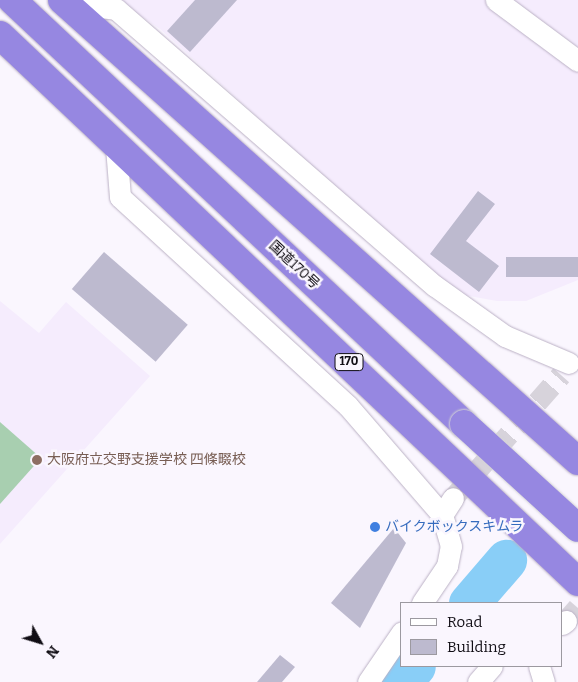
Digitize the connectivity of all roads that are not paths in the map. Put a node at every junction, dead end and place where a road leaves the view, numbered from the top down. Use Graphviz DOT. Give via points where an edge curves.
graph roads {
  1 [pos="12,0"];
  2 [pos="496,0"];
  3 [pos="64,2"];
  4 [pos="0,35"];
  5 [pos="578,61"];
  6 [pos="116,147"];
  7 [pos="569,364"];
  8 [pos="578,461"];
  9 [pos="578,528"];
  10 [pos="578,582"];
  11 [pos="423,602"];
  12 [pos="400,635"];
  13 [pos="491,667"];
  14 [pos="539,667"];
  15 [pos="368,682"];
  16 [pos="478,682"];
  17 [pos="544,682"];
  1 -- 9 [label="highway, 国道170号 / 170, bridge"];
  2 -- 5 [label="street"];
  3 -- 7 [label="street" via="116,9 435,286 505,336"];
  3 -- 8 [label="highway"];
  4 -- 6 [label="highway, 170"];
  6 -- 10 [label="highway, 170" via="338,350 445,460"];
  6 -- 11 [label="street" via="120,197 348,406 448,506 451,546 447,566"];
  12 -- 15 [label="street"];
  13 -- 16 [label="street"];
  14 -- 17 [label="street"];
}
